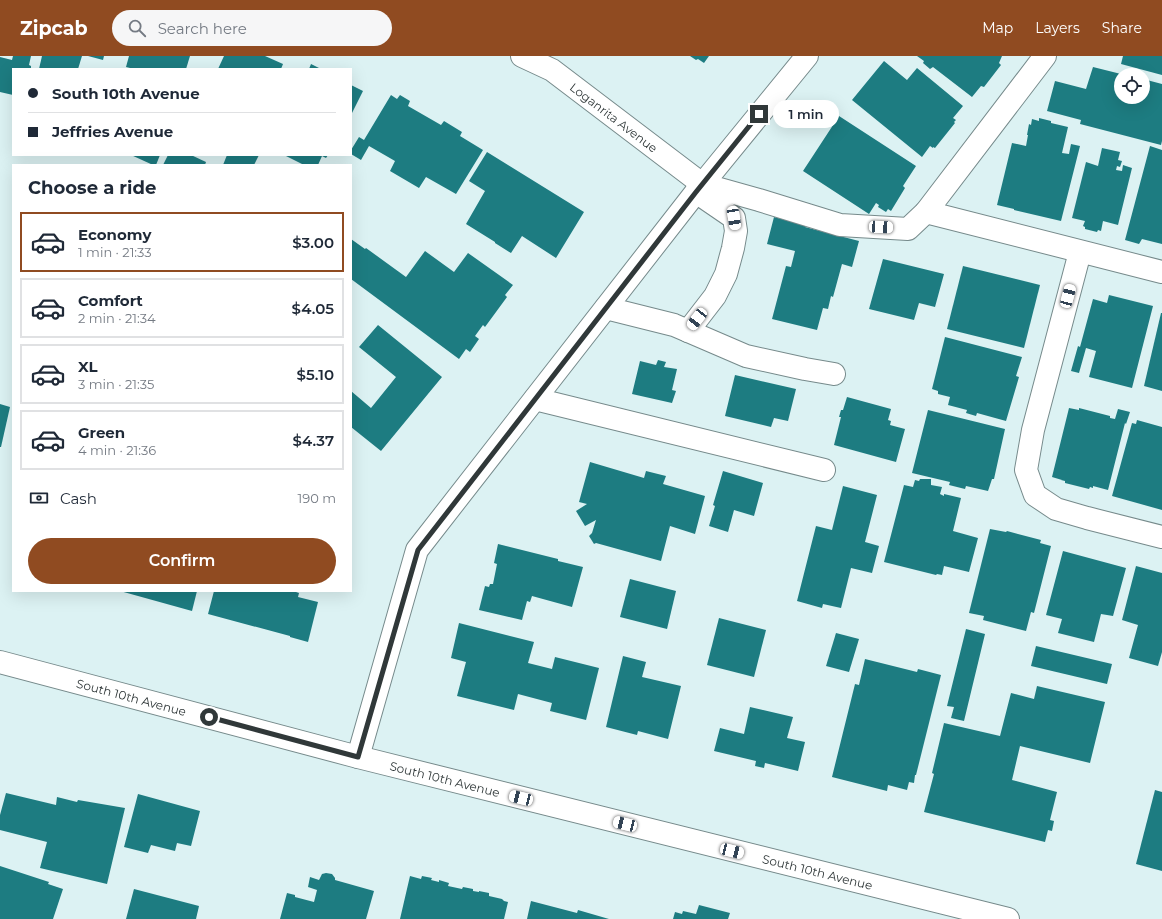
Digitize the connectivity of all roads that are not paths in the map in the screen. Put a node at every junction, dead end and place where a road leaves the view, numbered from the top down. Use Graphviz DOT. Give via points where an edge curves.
graph roads {
  1 [pos="522,56"];
  2 [pos="807,56"];
  3 [pos="1045,56"];
  4 [pos="699,188"];
  5 [pos="926,212"];
  6 [pos="1080,252"];
  7 [pos="1162,272"];
  8 [pos="606,308"];
  9 [pos="688,331"];
  10 [pos="834,374"];
  11 [pos="535,399"];
  12 [pos="824,470"];
  13 [pos="1162,537"];
  14 [pos="0,662"];
  15 [pos="358,757"];
  16 [pos="1008,919"];
  1 -- 4 [label="street, Loganrita Avenue" via="552,70"];
  2 -- 4 [label="street"];
  3 -- 5 [label="street"];
  4 -- 5 [label="street" via="759,200 840,225 908,229"];
  4 -- 8 [label="street"];
  4 -- 9 [label="street, Loganrita Avenue" via="734,218 736,231 726,274 715,296"];
  5 -- 6 [label="street"];
  6 -- 7 [label="street"];
  6 -- 13 [label="street" via="1033,430 1026,470 1035,495 1056,509"];
  8 -- 9 [label="street"];
  8 -- 11 [label="street"];
  9 -- 10 [label="street" via="746,356"];
  11 -- 12 [label="street"];
  11 -- 15 [label="street" via="418,550"];
  14 -- 15 [label="street, South 10th Avenue"];
  15 -- 16 [label="street, South 10th Avenue"];
}
